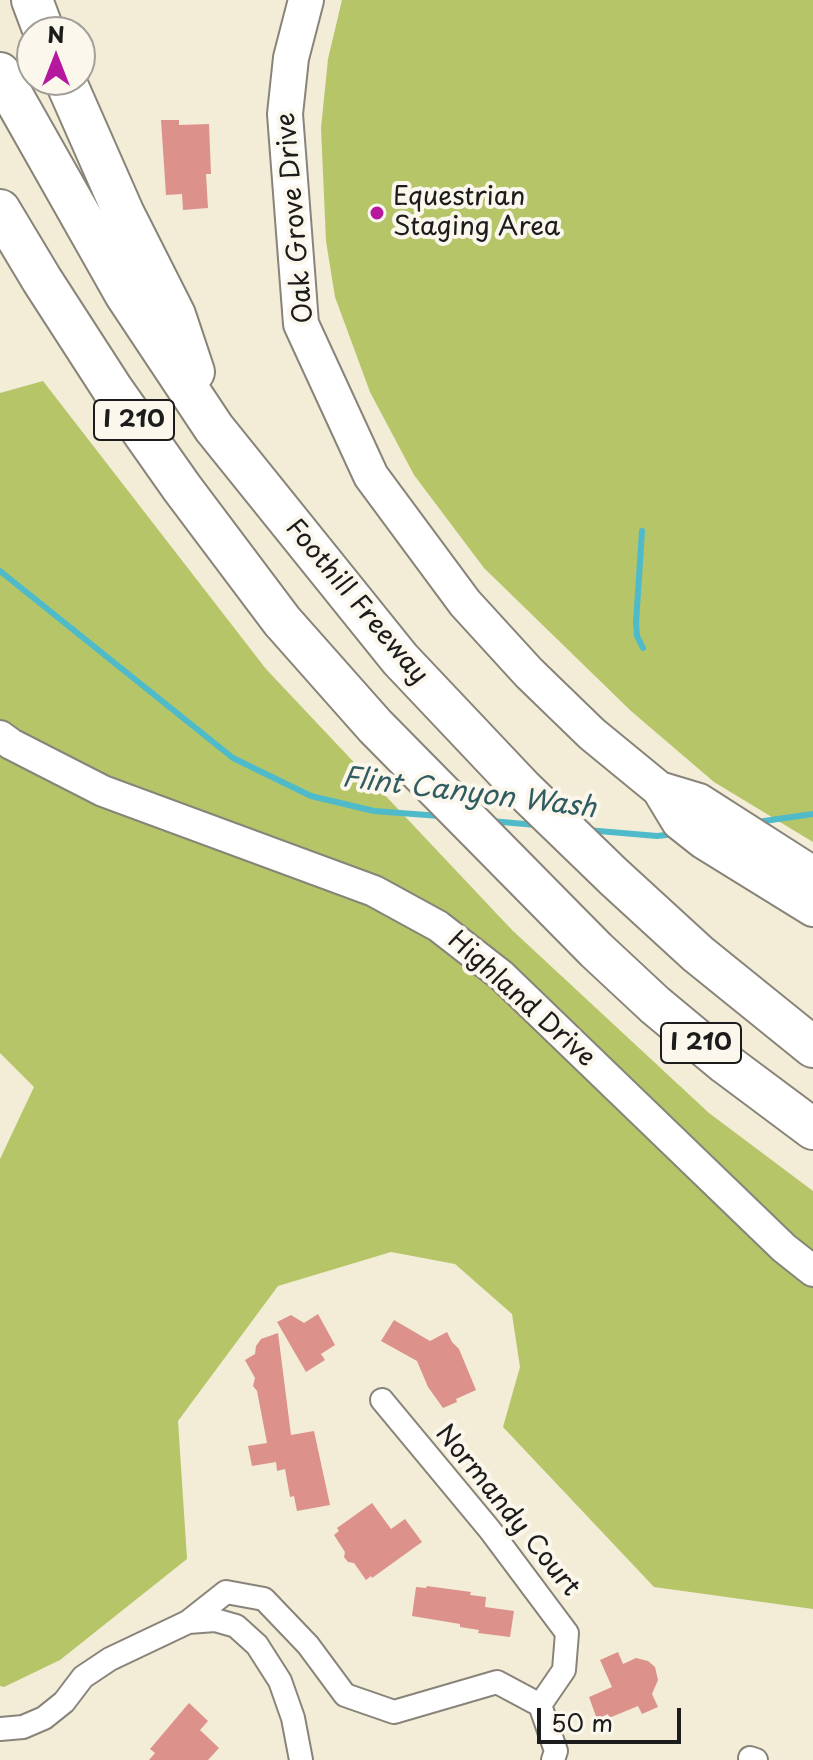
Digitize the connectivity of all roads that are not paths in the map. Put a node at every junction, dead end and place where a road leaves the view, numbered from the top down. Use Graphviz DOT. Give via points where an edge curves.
graph roads {
  1 [pos="306,0"];
  2 [pos="0,73"];
  3 [pos="72,96"];
  4 [pos="0,210"];
  5 [pos="0,257"];
  6 [pos="214,428"];
  7 [pos="282,621"];
  8 [pos="0,736"];
  9 [pos="659,789"];
  10 [pos="813,874"];
  11 [pos="813,909"];
  12 [pos="813,1047"];
  13 [pos="813,1129"];
  14 [pos="813,1271"];
  15 [pos="382,1400"];
  16 [pos="188,1622"];
  17 [pos="540,1705"];
  18 [pos="0,1729"];
  19 [pos="301,1760"];
  20 [pos="553,1760"];
  1 -- 9 [label="main road, Oak Grove Drive" via="291,58 285,114 301,324 371,476 465,603 592,734"];
  2 -- 6 [label="highway, Foothill Freeway / I 210" via="125,294"];
  3 -- 6 [label="highway" via="175,315"];
  4 -- 7 [label="highway, I 210" via="113,390"];
  5 -- 7 [label="highway" via="49,331 159,474"];
  6 -- 12 [label="highway, Foothill Freeway / I 210" via="400,659 522,788 698,954"];
  7 -- 13 [label="highway, I 210" via="375,726 596,950 714,1054"];
  8 -- 14 [label="street, Highland Drive" via="103,791 374,891 438,926 501,975"];
  9 -- 10 [label="main road, Oak Grove Drive" via="699,801"];
  9 -- 11 [label="main road, Oak Grove Drive" via="679,822 703,841"];
  15 -- 17 [label="street, Normandy Court" via="567,1633 564,1670"];
  16 -- 17 [label="street" via="226,1592 264,1599 345,1695 394,1712 497,1682"];
  16 -- 18 [label="street" via="110,1659 83,1677 44,1718"];
  16 -- 19 [label="street" via="215,1620 236,1626 257,1645 284,1693"];
  17 -- 20 [label="street" via="556,1751"];
}
